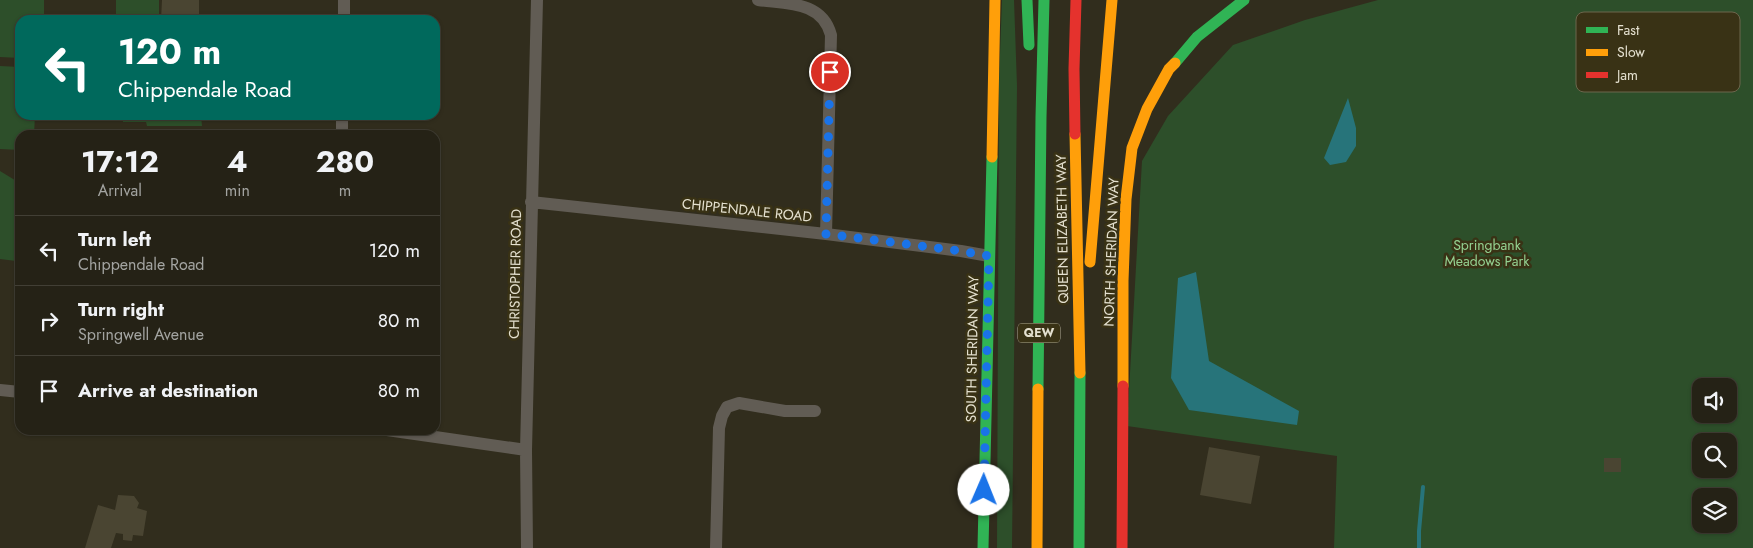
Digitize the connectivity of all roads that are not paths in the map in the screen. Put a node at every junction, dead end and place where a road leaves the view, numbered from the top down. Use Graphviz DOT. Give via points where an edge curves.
graph roads {
  1 [pos="344,0"];
  2 [pos="537,0"];
  3 [pos="758,0"];
  4 [pos="995,0"];
  5 [pos="1027,0"];
  6 [pos="1044,0"];
  7 [pos="1076,0"];
  8 [pos="1112,0"];
  9 [pos="1244,0"];
  10 [pos="344,15"];
  11 [pos="1030,57"];
  12 [pos="1031,76"];
  13 [pos="1041,117"];
  14 [pos="531,202"];
  15 [pos="826,234"];
  16 [pos="989,256"];
  17 [pos="1080,370"];
  18 [pos="0,390"];
  19 [pos="15,392"];
  20 [pos="815,411"];
  21 [pos="422,435"];
  22 [pos="526,450"];
  23 [pos="527,548"];
  24 [pos="716,548"];
  25 [pos="983,548"];
  26 [pos="1037,548"];
  27 [pos="1079,548"];
  28 [pos="1122,548"];
  1 -- 10 [label="street"];
  2 -- 14 [label="street, CHRISTOPHER ROAD"];
  3 -- 15 [label="street" via="802,5 816,12 828,25 831,35"];
  4 -- 16 [label="main road, SOUTH SHERIDAN WAY"];
  5 -- 11 [label="main road"];
  6 -- 13 [label="main road, QUEEN ELIZABETH WAY / QEW"];
  7 -- 17 [label="main road, QUEEN ELIZABETH WAY / QEW" via="1074,109"];
  8 -- 17 [label="main road"];
  9 -- 28 [label="main road, NORTH SHERIDAN WAY" via="1197,37 1169,69 1132,148 1126,199 1123,281"];
  12 -- 13 [label="main road"];
  13 -- 26 [label="main road, QUEEN ELIZABETH WAY / QEW"];
  14 -- 15 [label="street, CHIPPENDALE ROAD"];
  14 -- 22 [label="street, CHRISTOPHER ROAD"];
  15 -- 16 [label="street, CHIPPENDALE ROAD"];
  16 -- 25 [label="main road, SOUTH SHERIDAN WAY"];
  17 -- 27 [label="main road, QUEEN ELIZABETH WAY / QEW"];
  18 -- 19 [label="street"];
  20 -- 24 [label="street" via="785,411 739,403 728,407 719,428"];
  21 -- 22 [label="street"];
  22 -- 23 [label="street, CHRISTOPHER ROAD"];
}
